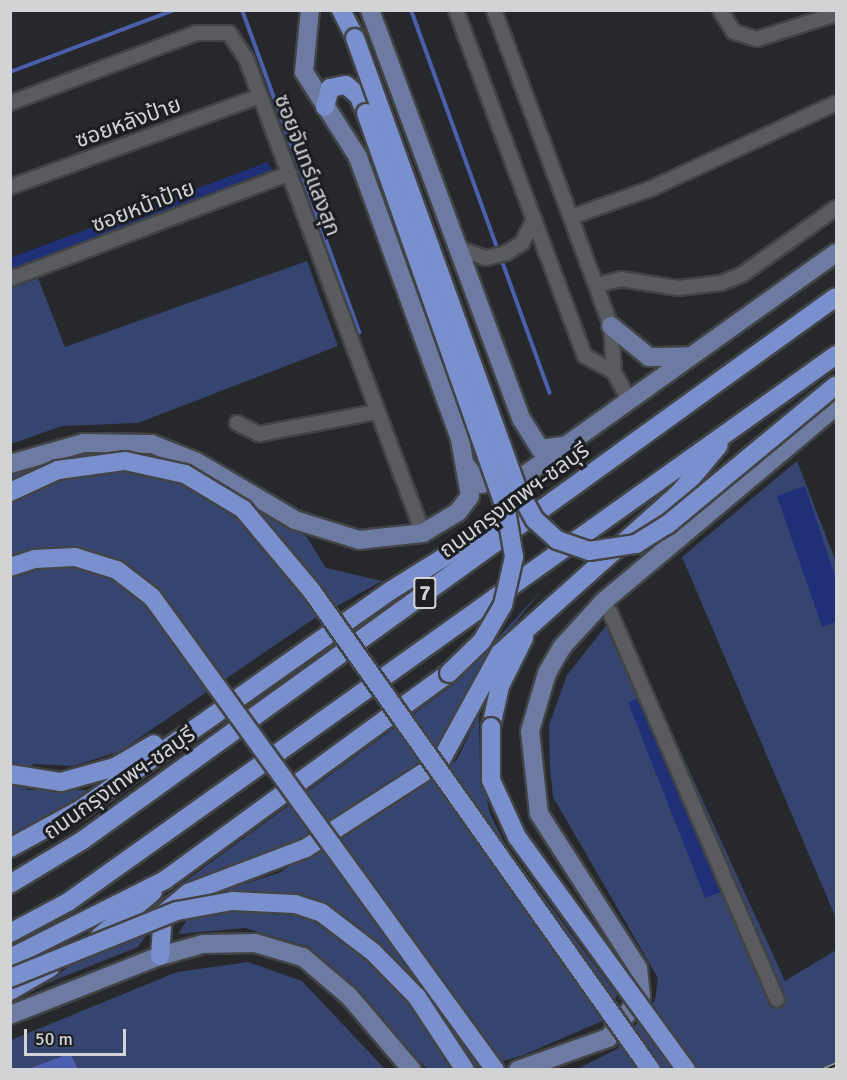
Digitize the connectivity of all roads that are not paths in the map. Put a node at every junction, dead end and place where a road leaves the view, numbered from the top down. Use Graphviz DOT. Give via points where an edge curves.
graph roads {
  1 [pos="341,10"];
  2 [pos="456,10"];
  3 [pos="494,10"];
  4 [pos="720,10"];
  5 [pos="312,12"];
  6 [pos="374,13"];
  7 [pos="837,14"];
  8 [pos="260,96"];
  9 [pos="10,103"];
  10 [pos="837,103"];
  11 [pos="325,107"];
  12 [pos="290,173"];
  13 [pos="10,187"];
  14 [pos="837,208"];
  15 [pos="571,217"];
  16 [pos="533,221"];
  17 [pos="455,247"];
  18 [pos="837,253"];
  19 [pos="10,279"];
  20 [pos="597,285"];
  21 [pos="837,296"];
  22 [pos="612,326"];
  23 [pos="698,354"];
  24 [pos="837,355"];
  25 [pos="614,372"];
  26 [pos="837,385"];
  27 [pos="629,400"];
  28 [pos="837,406"];
  29 [pos="377,412"];
  30 [pos="237,423"];
  31 [pos="736,425"];
  32 [pos="568,445"];
  33 [pos="10,464"];
  34 [pos="467,467"];
  35 [pos="10,492"];
  36 [pos="423,533"];
  37 [pos="10,567"];
  38 [pos="362,610"];
  39 [pos="610,612"];
  40 [pos="530,629"];
  41 [pos="10,774"];
  42 [pos="10,848"];
  43 [pos="165,880"];
  44 [pos="10,884"];
  45 [pos="10,933"];
  46 [pos="160,956"];
  47 [pos="10,958"];
  48 [pos="10,978"];
  49 [pos="10,991"];
  50 [pos="777,1000"];
  51 [pos="10,1015"];
  52 [pos="412,1070"];
  53 [pos="465,1070"];
  54 [pos="495,1070"];
  55 [pos="518,1070"];
  56 [pos="651,1070"];
  57 [pos="686,1070"];
  1 -- 26 [label="highway, bridge" via="355,38 516,486 535,520 557,540 589,551 636,544 667,525"];
  2 -- 16 [label="street"];
  3 -- 15 [label="street"];
  4 -- 7 [label="street" via="734,32 757,39"];
  5 -- 11 [label="main road" via="304,72"];
  6 -- 17 [label="main road"];
  8 -- 9 [label="street, ซอยจันทร์แสงสุก" via="235,39 218,30"];
  8 -- 12 [label="street, ซอยจันทร์แสงสุก"];
  8 -- 13 [label="street, ซอยหลังป้าย"];
  10 -- 15 [label="street" via="650,189"];
  11 -- 34 [label="main road" via="358,158"];
  11 -- 43 [label="highway, bridge" via="330,88 346,85 358,95 366,113 506,510 514,557 503,605 482,641 449,673"];
  12 -- 19 [label="street, ซอยหน้าป้าย"];
  12 -- 29 [label="street, ซอยจันทร์แสงสุก"];
  14 -- 20 [label="street" via="727,281 678,288 621,279"];
  15 -- 20 [label="street"];
  16 -- 17 [label="street" via="522,243 506,253 478,257"];
  16 -- 25 [label="street" via="585,356"];
  17 -- 32 [label="main road" via="532,440 548,452"];
  18 -- 23 [label="main road"];
  20 -- 22 [label="street"];
  21 -- 38 [label="highway" via="498,525"];
  21 -- 44 [label="highway, ถนนกรุงเทพฯ-ชลบุรี / 7" via="83,840"];
  22 -- 23 [label="main road" via="649,357 674,360"];
  22 -- 25 [label="street"];
  23 -- 27 [label="main road"];
  24 -- 31 [label="highway, 7"];
  25 -- 27 [label="street"];
  27 -- 32 [label="main road"];
  28 -- 55 [label="main road" via="604,601 550,667 530,731 539,814 638,968 641,996 608,1038"];
  29 -- 30 [label="street" via="259,434"];
  29 -- 36 [label="street, ซอยจันทร์แสงสุก"];
  31 -- 40 [label="highway" via="679,493"];
  31 -- 45 [label="highway, 7" via="68,902"];
  32 -- 34 [label="main road" via="526,474 492,485 481,484"];
  33 -- 36 [label="main road" via="83,443 152,444 197,462 320,531 375,541"];
  34 -- 36 [label="main road" via="470,496 458,512"];
  35 -- 56 [label="highway, bridge" via="58,470 125,462 177,471 243,509 311,590"];
  37 -- 54 [label="highway, bridge" via="35,559 75,557 111,567 152,597"];
  38 -- 41 [label="highway" via="287,650 115,767 61,782"];
  38 -- 42 [label="highway" via="81,809"];
  39 -- 50 [label="street"];
  40 -- 46 [label="highway" via="500,653 440,762 306,848 188,893 163,914"];
  40 -- 57 [label="highway, bridge" via="500,686 490,728 491,780 517,837"];
  43 -- 47 [label="highway"];
  43 -- 49 [label="highway" via="124,921"];
  46 -- 51 [label="main road"];
  46 -- 52 [label="main road" via="237,942 303,957 349,996"];
  48 -- 53 [label="highway, bridge" via="177,911 232,901 295,904 322,913 373,952 417,997"];
}
